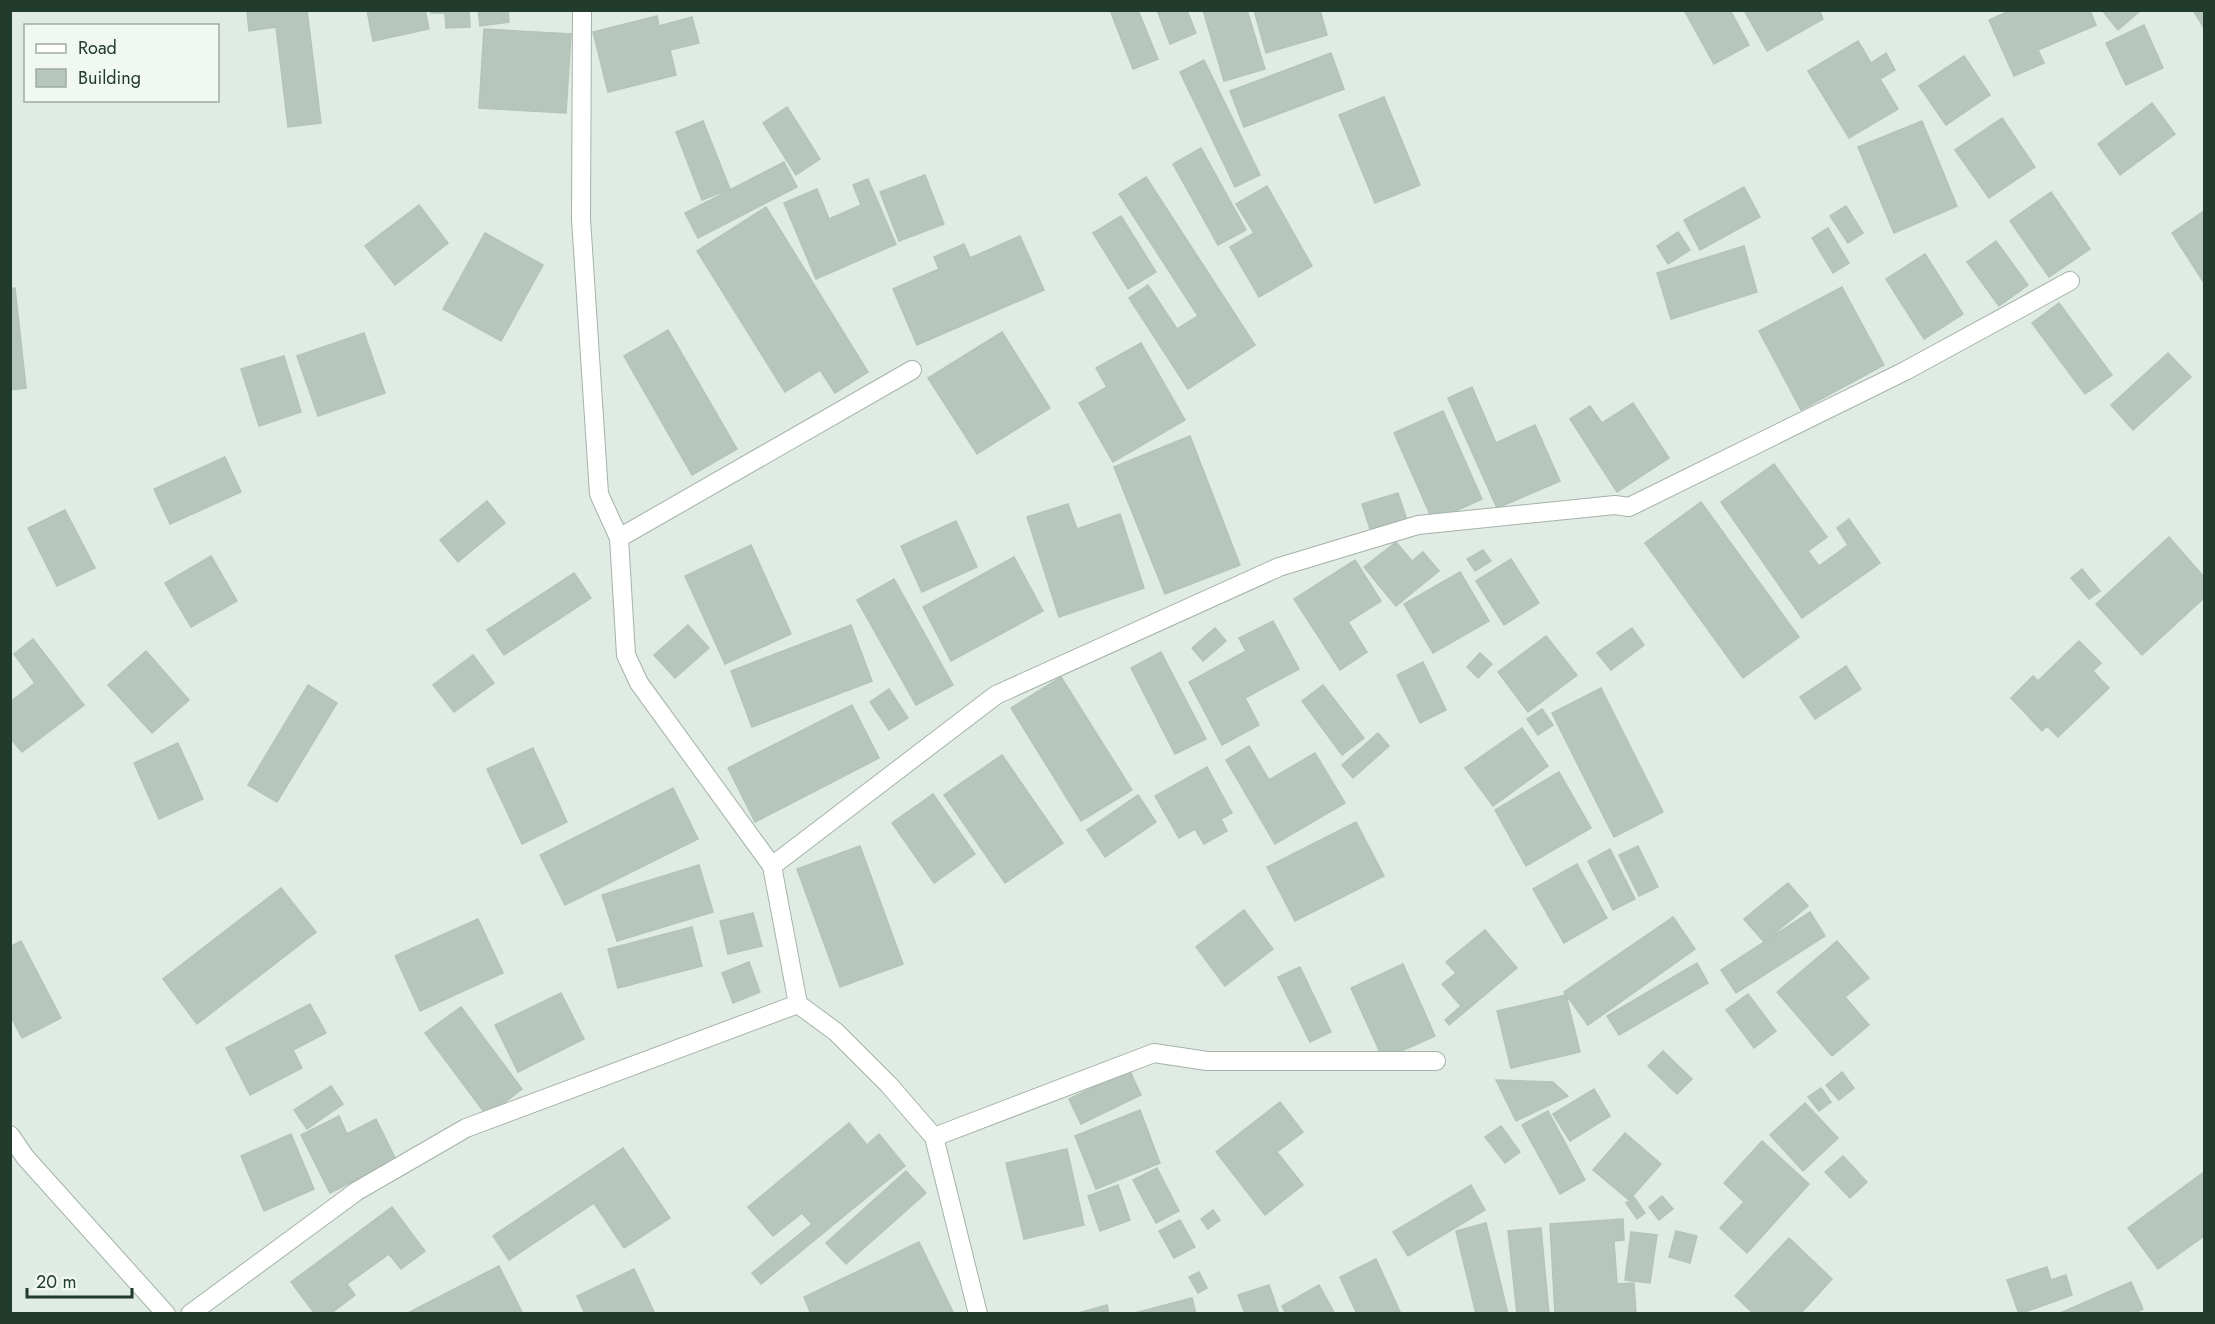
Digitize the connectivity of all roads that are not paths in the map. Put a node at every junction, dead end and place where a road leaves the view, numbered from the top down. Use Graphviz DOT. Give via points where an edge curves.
graph roads {
  1 [pos="582,10"];
  2 [pos="2070,281"];
  3 [pos="912,370"];
  4 [pos="619,538"];
  5 [pos="772,866"];
  6 [pos="798,1004"];
  7 [pos="1436,1061"];
  8 [pos="10,1135"];
  9 [pos="934,1137"];
  10 [pos="166,1314"];
  11 [pos="190,1314"];
  12 [pos="978,1314"];
  1 -- 4 [label="street" via="581,219 599,494"];
  2 -- 5 [label="street" via="1905,371 1629,507 1615,505 1418,525 1279,567 996,695"];
  3 -- 4 [label="street"];
  4 -- 5 [label="street" via="626,655 639,683"];
  5 -- 6 [label="street"];
  6 -- 9 [label="street" via="836,1032"];
  6 -- 11 [label="street" via="466,1128 357,1191"];
  7 -- 9 [label="street" via="1207,1061 1154,1053"];
  8 -- 10 [label="street" via="25,1157"];
  9 -- 12 [label="street"];
}
